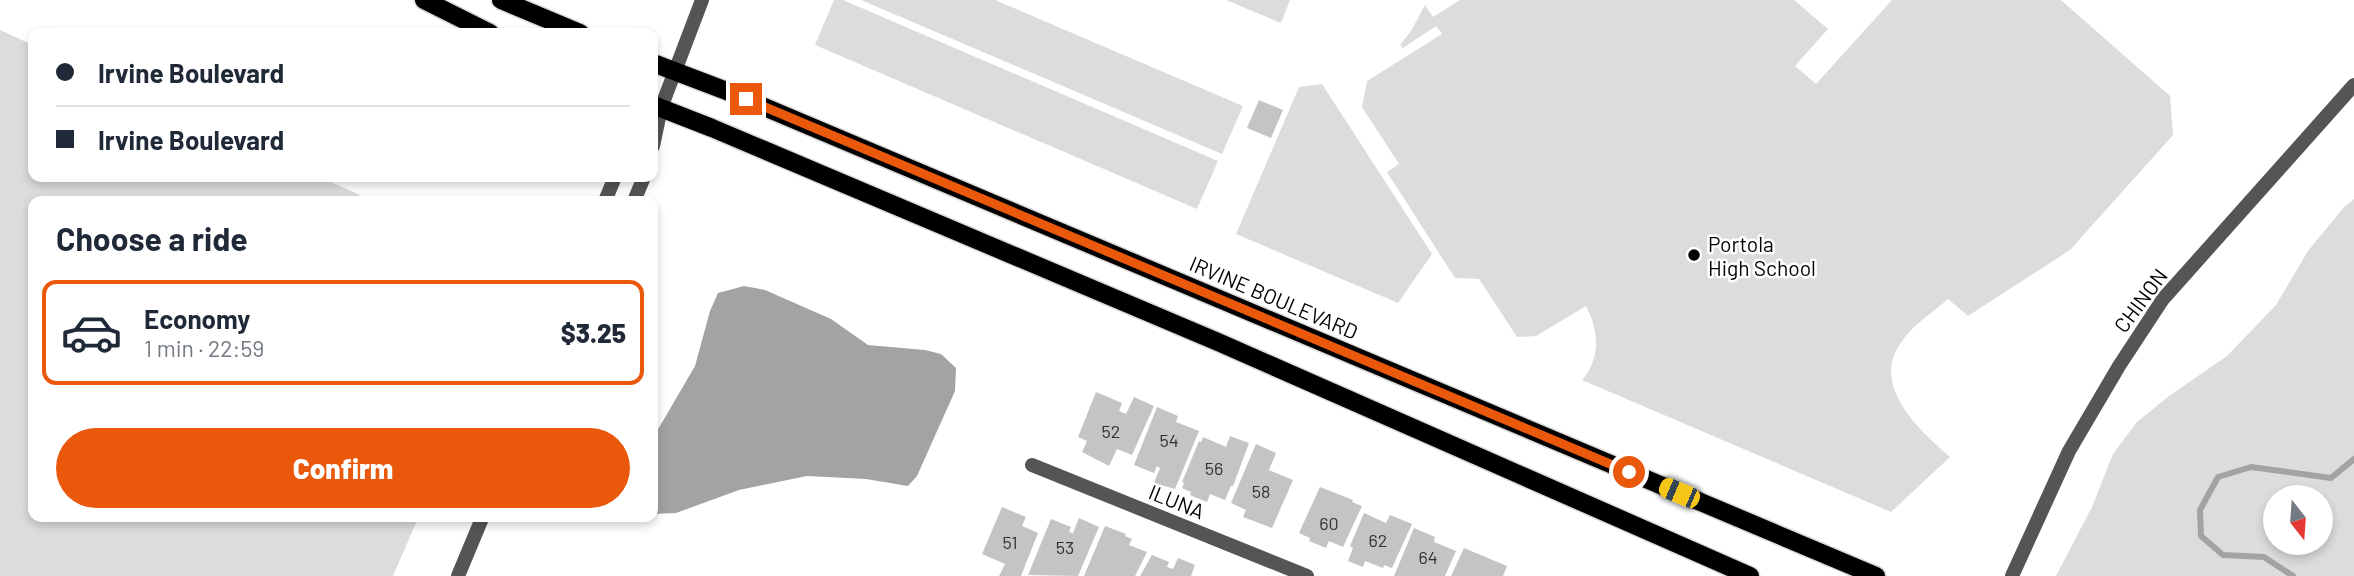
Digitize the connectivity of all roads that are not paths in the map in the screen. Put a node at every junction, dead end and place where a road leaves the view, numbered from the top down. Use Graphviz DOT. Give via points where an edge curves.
graph roads {
  1 [pos="424,0"];
  2 [pos="501,0"];
  3 [pos="702,0"];
  4 [pos="481,28"];
  5 [pos="568,28"];
  6 [pos="658,65"];
  7 [pos="676,72"];
  8 [pos="2354,85"];
  9 [pos="658,105"];
  10 [pos="658,111"];
  11 [pos="1032,465"];
  12 [pos="480,522"];
  13 [pos="458,576"];
  14 [pos="1307,576"];
  15 [pos="1750,576"];
  16 [pos="1876,576"];
  17 [pos="2012,576"];
  1 -- 4 [label="main road"];
  2 -- 5 [label="main road"];
  3 -- 7 [label="street"];
  6 -- 7 [label="main road, IRVINE BOULEVARD"];
  7 -- 9 [label="street"];
  7 -- 16 [label="main road, IRVINE BOULEVARD"];
  8 -- 17 [label="street, CHINON" via="2163,299 2069,452"];
  10 -- 15 [label="main road" via="712,128 1218,342"];
  11 -- 14 [label="street, ILUNA"];
  12 -- 13 [label="street"];
}
